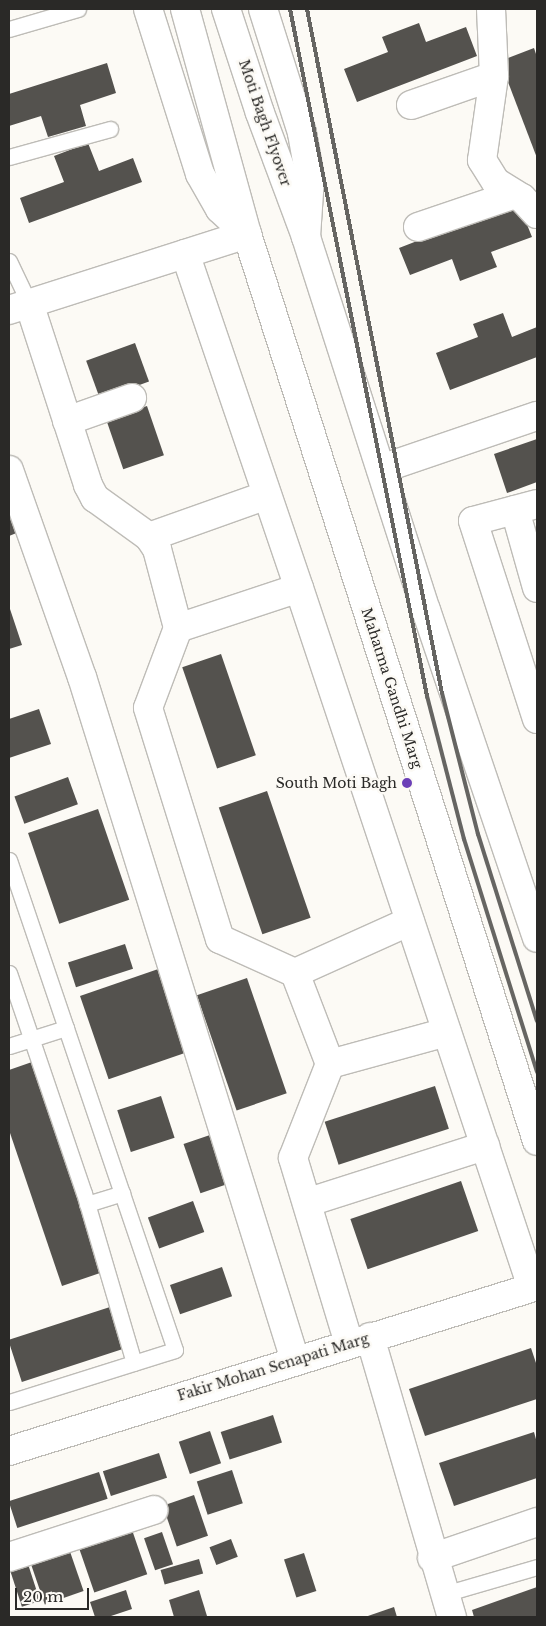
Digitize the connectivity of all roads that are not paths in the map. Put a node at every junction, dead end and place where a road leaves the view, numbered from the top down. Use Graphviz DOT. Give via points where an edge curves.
graph roads {
  1 [pos="78,9"];
  2 [pos="148,9"];
  3 [pos="185,9"];
  4 [pos="226,9"];
  5 [pos="263,9"];
  6 [pos="491,9"];
  7 [pos="9,29"];
  8 [pos="494,76"];
  9 [pos="411,105"];
  10 [pos="110,128"];
  11 [pos="9,157"];
  12 [pos="515,194"];
  13 [pos="537,214"];
  14 [pos="418,227"];
  15 [pos="247,234"];
  16 [pos="306,237"];
  17 [pos="185,254"];
  18 [pos="9,261"];
  19 [pos="19,307"];
  20 [pos="132,398"];
  21 [pos="537,416"];
  22 [pos="67,421"];
  23 [pos="9,470"];
  24 [pos="381,470"];
  25 [pos="267,495"];
  26 [pos="526,507"];
  27 [pos="150,537"];
  28 [pos="299,588"];
  29 [pos="537,588"];
  30 [pos="178,628"];
  31 [pos="537,719"];
  32 [pos="9,860"];
  33 [pos="410,921"];
  34 [pos="535,921"];
  35 [pos="9,973"];
  36 [pos="295,974"];
  37 [pos="66,1028"];
  38 [pos="447,1032"];
  39 [pos="30,1039"];
  40 [pos="9,1046"];
  41 [pos="330,1064"];
  42 [pos="537,1141"];
  43 [pos="485,1146"];
  44 [pos="122,1192"];
  45 [pos="309,1202"];
  46 [pos="87,1204"];
  47 [pos="536,1293"];
  48 [pos="360,1340"];
  49 [pos="295,1360"];
  50 [pos="134,1363"];
  51 [pos="9,1402"];
  52 [pos="9,1451"];
  53 [pos="154,1510"];
  54 [pos="537,1522"];
  55 [pos="9,1557"];
  56 [pos="432,1558"];
  57 [pos="537,1567"];
  58 [pos="448,1605"];
  1 -- 7 [label="lane"];
  2 -- 15 [label="street" via="200,174 220,209"];
  3 -- 15 [label="street"];
  4 -- 16 [label="street, Moti Bagh Flyover"];
  5 -- 16 [label="street" via="302,133 310,178"];
  6 -- 8 [label="street"];
  8 -- 9 [label="street"];
  8 -- 12 [label="street" via="482,160 496,182"];
  10 -- 11 [label="lane"];
  12 -- 13 [label="street"];
  12 -- 14 [label="street"];
  15 -- 17 [label="street"];
  15 -- 42 [label="street, Mahatma Gandhi Marg"];
  16 -- 24 [label="street"];
  17 -- 19 [label="street"];
  17 -- 25 [label="street"];
  18 -- 19 [label="lane"];
  19 -- 22 [label="street"];
  20 -- 22 [label="street"];
  21 -- 24 [label="street"];
  22 -- 27 [label="street" via="95,498"];
  23 -- 49 [label="street" via="82,677"];
  24 -- 34 [label="street"];
  25 -- 27 [label="street"];
  25 -- 28 [label="street"];
  26 -- 29 [label="street"];
  26 -- 31 [label="street" via="473,521"];
  27 -- 30 [label="street" via="157,549"];
  28 -- 30 [label="street"];
  28 -- 33 [label="street"];
  30 -- 36 [label="street" via="148,708 220,939"];
  32 -- 37 [label="lane"];
  33 -- 36 [label="street"];
  33 -- 38 [label="street"];
  35 -- 39 [label="lane"];
  36 -- 41 [label="street"];
  37 -- 39 [label="lane"];
  37 -- 44 [label="lane"];
  38 -- 41 [label="street"];
  38 -- 43 [label="street"];
  39 -- 40 [label="lane"];
  39 -- 46 [label="lane"];
  41 -- 45 [label="street" via="293,1158"];
  43 -- 45 [label="street"];
  43 -- 47 [label="street"];
  44 -- 46 [label="lane"];
  44 -- 50 [label="lane" via="175,1350"];
  45 -- 48 [label="street"];
  46 -- 50 [label="lane"];
  47 -- 48 [label="street, Fakir Mohan Senapati Marg"];
  48 -- 49 [label="street, Fakir Mohan Senapati Marg"];
  48 -- 56 [label="street"];
  49 -- 52 [label="street, Fakir Mohan Senapati Marg"];
  50 -- 51 [label="lane"];
  53 -- 55 [label="street"];
  54 -- 56 [label="street"];
  56 -- 58 [label="street"];
  57 -- 58 [label="lane"];
}
